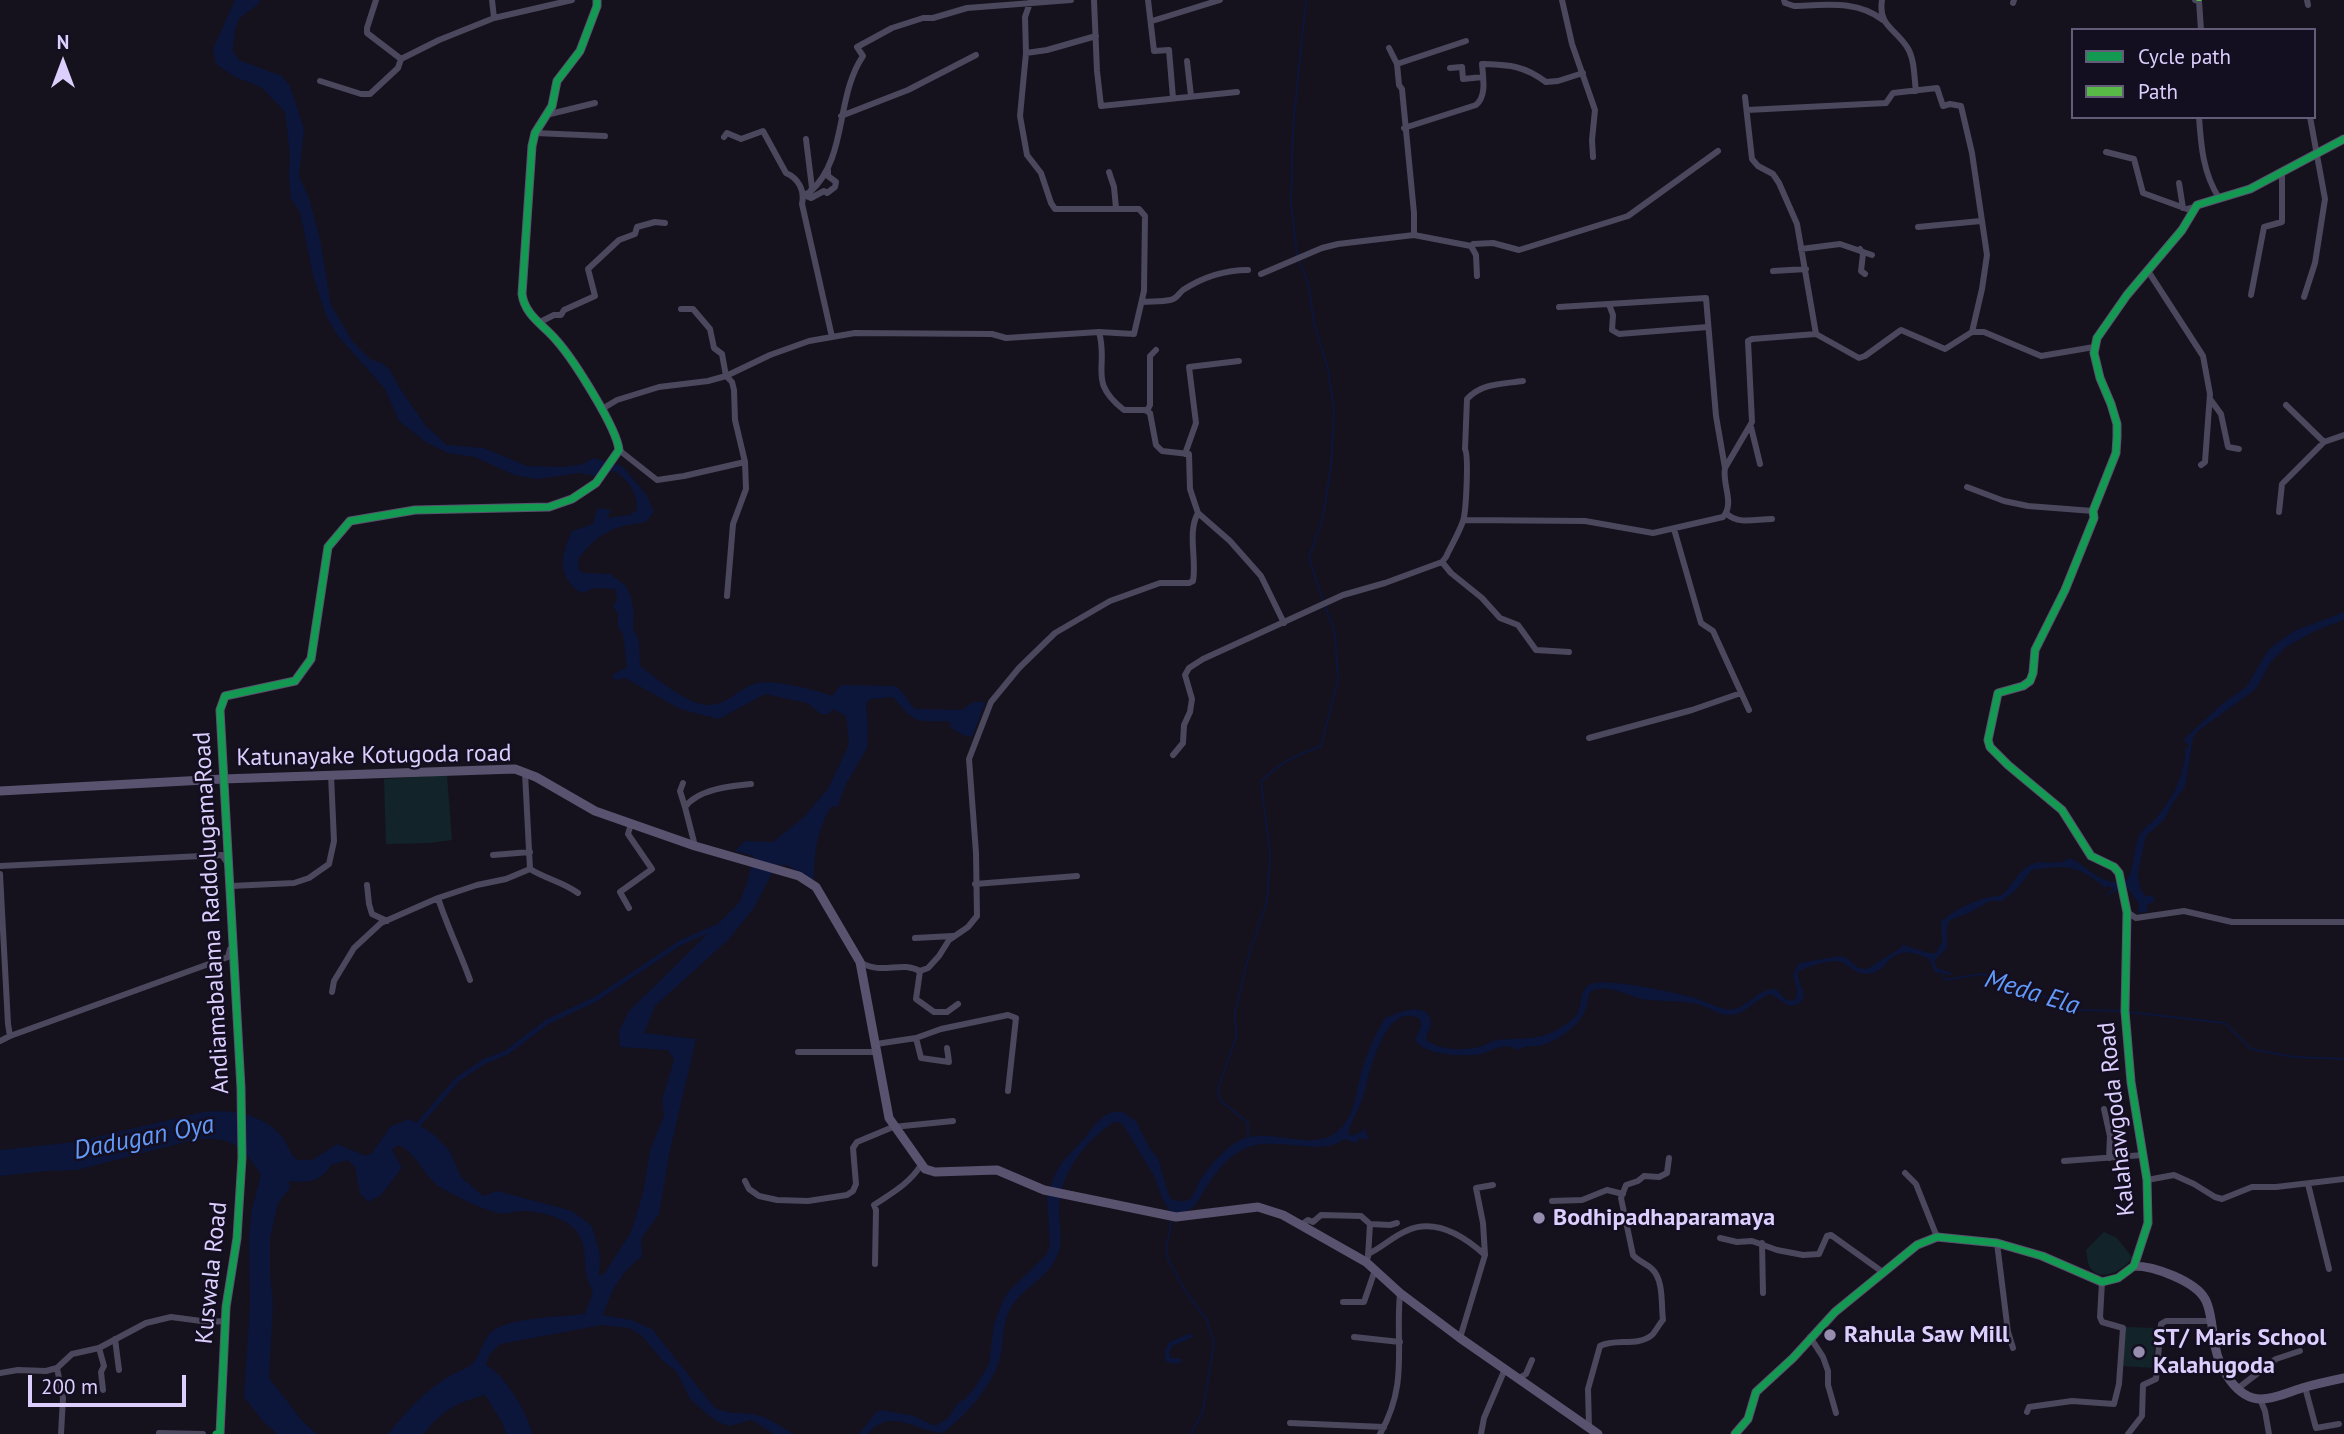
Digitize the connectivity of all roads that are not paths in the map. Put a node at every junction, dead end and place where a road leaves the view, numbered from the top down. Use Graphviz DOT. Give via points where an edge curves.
graph roads {
  1 [pos="376,0"];
  2 [pos="492,0"];
  3 [pos="572,0"];
  4 [pos="597,0"];
  5 [pos="1071,0"];
  6 [pos="1094,0"];
  7 [pos="1148,0"];
  8 [pos="1220,0"];
  9 [pos="1562,0"];
  10 [pos="1784,0"];
  11 [pos="1882,0"];
  12 [pos="2198,0"];
  13 [pos="1030,2"];
  14 [pos="494,18"];
  15 [pos="1883,20"];
  16 [pos="1152,21"];
  17 [pos="2200,28"];
  18 [pos="1096,36"];
  19 [pos="1466,41"];
  20 [pos="1390,48"];
  21 [pos="1026,53"];
  22 [pos="976,55"];
  23 [pos="401,60"];
  24 [pos="1187,61"];
  25 [pos="1396,64"];
  26 [pos="1450,68"];
  27 [pos="1583,73"];
  28 [pos="1483,77"];
  29 [pos="320,81"];
  30 [pos="1916,91"];
  31 [pos="1237,92"];
  32 [pos="1191,96"];
  33 [pos="1745,97"];
  34 [pos="1173,98"];
  35 [pos="595,103"];
  36 [pos="1747,110"];
  37 [pos="546,115"];
  38 [pos="841,116"];
  39 [pos="2200,119"];
  40 [pos="2310,119"];
  41 [pos="1404,128"];
  42 [pos="536,133"];
  43 [pos="605,136"];
  44 [pos="724,138"];
  45 [pos="806,139"];
  46 [pos="2344,139"];
  47 [pos="1718,151"];
  48 [pos="2106,152"];
  49 [pos="2317,152"];
  50 [pos="1593,157"];
  51 [pos="829,161"];
  52 [pos="2283,171"];
  53 [pos="1109,172"];
  54 [pos="2179,183"];
  55 [pos="807,194"];
  56 [pos="2219,198"];
  57 [pos="2195,207"];
  58 [pos="1116,208"];
  59 [pos="2183,208"];
  60 [pos="1981,221"];
  61 [pos="666,223"];
  62 [pos="1917,227"];
  63 [pos="1414,235"];
  64 [pos="1471,246"];
  65 [pos="1801,249"];
  66 [pos="1860,249"];
  67 [pos="1872,255"];
  68 [pos="1806,268"];
  69 [pos="1248,270"];
  70 [pos="1773,271"];
  71 [pos="2148,271"];
  72 [pos="1261,274"];
  73 [pos="1865,274"];
  74 [pos="1477,276"];
  75 [pos="2251,295"];
  76 [pos="2304,297"];
  77 [pos="1142,302"];
  78 [pos="1559,307"];
  79 [pos="1610,307"];
  80 [pos="681,309"];
  81 [pos="538,323"];
  82 [pos="1708,327"];
  83 [pos="1100,332"];
  84 [pos="1972,332"];
  85 [pos="1816,334"];
  86 [pos="832,337"];
  87 [pos="2094,347"];
  88 [pos="1156,350"];
  89 [pos="1240,361"];
  90 [pos="726,376"];
  91 [pos="1523,381"];
  92 [pos="2210,398"];
  93 [pos="2286,405"];
  94 [pos="602,409"];
  95 [pos="1147,411"];
  96 [pos="1751,427"];
  97 [pos="2344,435"];
  98 [pos="2324,442"];
  99 [pos="2239,449"];
  100 [pos="619,450"];
  101 [pos="1185,454"];
  102 [pos="745,462"];
  103 [pos="1760,464"];
  104 [pos="2201,465"];
  105 [pos="1725,468"];
  106 [pos="1967,487"];
  107 [pos="2094,511"];
  108 [pos="2279,512"];
  109 [pos="1198,513"];
  110 [pos="1727,514"];
  111 [pos="1772,519"];
  112 [pos="1464,520"];
  113 [pos="1674,529"];
  114 [pos="1442,562"];
  115 [pos="727,596"];
  116 [pos="1284,623"];
  117 [pos="1569,652"];
  118 [pos="1741,693"];
  119 [pos="1749,710"];
  120 [pos="1589,738"];
  121 [pos="1173,755"];
  122 [pos="524,772"];
  123 [pos="331,775"];
  124 [pos="223,779"];
  125 [pos="683,783"];
  126 [pos="751,785"];
  127 [pos="0,791"];
  128 [pos="685,807"];
  129 [pos="631,824"];
  130 [pos="695,846"];
  131 [pos="530,852"];
  132 [pos="493,855"];
  133 [pos="0,866"];
  134 [pos="530,869"];
  135 [pos="0,874"];
  136 [pos="1077,876"];
  137 [pos="975,884"];
  138 [pos="367,885"];
  139 [pos="231,886"];
  140 [pos="578,892"];
  141 [pos="438,898"];
  142 [pos="629,908"];
  143 [pos="2127,912"];
  144 [pos="387,920"];
  145 [pos="2344,922"];
  146 [pos="955,936"];
  147 [pos="915,938"];
  148 [pos="860,962"];
  149 [pos="920,971"];
  150 [pos="470,980"];
  151 [pos="332,992"];
  152 [pos="958,1004"];
  153 [pos="10,1036"];
  154 [pos="916,1038"];
  155 [pos="0,1041"];
  156 [pos="877,1048"];
  157 [pos="947,1048"];
  158 [pos="798,1052"];
  159 [pos="1008,1091"];
  160 [pos="2104,1109"];
  161 [pos="953,1121"];
  162 [pos="894,1126"];
  163 [pos="2143,1155"];
  164 [pos="242,1158"];
  165 [pos="1669,1158"];
  166 [pos="2109,1158"];
  167 [pos="2064,1161"];
  168 [pos="921,1165"];
  169 [pos="1905,1173"];
  170 [pos="2147,1180"];
  171 [pos="2344,1180"];
  172 [pos="745,1181"];
  173 [pos="2308,1184"];
  174 [pos="1493,1185"];
  175 [pos="1623,1194"];
  176 [pos="1552,1201"];
  177 [pos="1396,1223"];
  178 [pos="1370,1224"];
  179 [pos="1301,1226"];
  180 [pos="1937,1237"];
  181 [pos="1720,1238"];
  182 [pos="1762,1243"];
  183 [pos="1997,1243"];
  184 [pos="1485,1255"];
  185 [pos="1367,1258"];
  186 [pos="875,1264"];
  187 [pos="2134,1266"];
  188 [pos="2329,1269"];
  189 [pos="1375,1270"];
  190 [pos="1884,1273"];
  191 [pos="2102,1282"];
  192 [pos="1400,1293"];
  193 [pos="1763,1293"];
  194 [pos="1343,1302"];
  195 [pos="225,1321"];
  196 [pos="2210,1321"];
  197 [pos="1354,1337"];
  198 [pos="1810,1337"];
  199 [pos="1460,1338"];
  200 [pos="115,1339"];
  201 [pos="1400,1342"];
  202 [pos="99,1348"];
  203 [pos="2013,1348"];
  204 [pos="2300,1351"];
  205 [pos="1532,1360"];
  206 [pos="57,1368"];
  207 [pos="1505,1369"];
  208 [pos="119,1370"];
  209 [pos="0,1373"];
  210 [pos="1519,1378"];
  211 [pos="2344,1378"];
  212 [pos="2305,1387"];
  213 [pos="2236,1388"];
  214 [pos="103,1390"];
  215 [pos="2260,1399"];
  216 [pos="2028,1412"];
  217 [pos="1836,1413"];
  218 [pos="1290,1423"];
  219 [pos="2339,1424"];
  220 [pos="1384,1427"];
  221 [pos="1589,1427"];
  222 [pos="159,1433"];
  223 [pos="61,1434"];
  224 [pos="203,1434"];
  225 [pos="218,1434"];
  226 [pos="1380,1434"];
  227 [pos="1481,1434"];
  228 [pos="1598,1434"];
  229 [pos="1735,1434"];
  230 [pos="2128,1434"];
  231 [pos="2269,1434"];
  1 -- 23 [label="street" via="367,33"];
  2 -- 14 [label="street"];
  3 -- 14 [label="street"];
  4 -- 37 [label="street" via="580,51 557,81"];
  5 -- 13 [label="street"];
  6 -- 18 [label="street"];
  7 -- 16 [label="street"];
  8 -- 16 [label="street"];
  9 -- 27 [label="street"];
  10 -- 15 [label="street" via="1794,6 1864,6"];
  11 -- 15 [label="street"];
  12 -- 17 [label="street"];
  13 -- 21 [label="street" via="1025,17"];
  13 -- 38 [label="street" via="923,18 856,47 863,56 853,71"];
  14 -- 23 [label="street"];
  15 -- 30 [label="street" via="1908,47"];
  16 -- 34 [label="street" via="1154,51 1169,50"];
  18 -- 21 [label="street"];
  18 -- 34 [label="street" via="1101,106"];
  19 -- 25 [label="street"];
  20 -- 25 [label="street"];
  21 -- 58 [label="street" via="1020,103 1027,155 1041,173 1051,203 1055,209"];
  22 -- 38 [label="street" via="908,90"];
  23 -- 29 [label="street" via="370,93"];
  24 -- 32 [label="street"];
  25 -- 41 [label="street"];
  26 -- 28 [label="street" via="1462,67 1463,79"];
  27 -- 28 [label="street" via="1546,82 1516,66 1482,64"];
  27 -- 50 [label="street" via="1595,110"];
  28 -- 41 [label="street" via="1481,101 1476,105"];
  30 -- 36 [label="street" via="1893,93 1886,103"];
  30 -- 60 [label="street" via="1937,89 1943,106 1961,106"];
  31 -- 32 [label="street"];
  32 -- 34 [label="street"];
  33 -- 36 [label="street"];
  35 -- 37 [label="street"];
  36 -- 65 [label="street" via="1752,159 1779,183 1797,224"];
  37 -- 42 [label="street"];
  38 -- 51 [label="street"];
  39 -- 56 [label="street" via="2203,160"];
  40 -- 49 [label="street"];
  41 -- 63 [label="street"];
  42 -- 43 [label="street"];
  42 -- 81 [label="street" via="522,293"];
  44 -- 55 [label="street" via="727,133 741,139 763,131 786,173"];
  45 -- 55 [label="street" via="811,179"];
  46 -- 49 [label="street"];
  47 -- 64 [label="street" via="1628,216 1518,250 1493,243"];
  48 -- 59 [label="street" via="2134,159 2143,192"];
  49 -- 52 [label="street"];
  49 -- 76 [label="street" via="2325,199 2315,263"];
  51 -- 55 [label="street" via="822,182"];
  51 -- 55 [label="street" via="827,173 835,187 811,198"];
  52 -- 56 [label="street" via="2250,189"];
  52 -- 75 [label="street" via="2282,222 2264,227"];
  53 -- 58 [label="street"];
  54 -- 59 [label="street"];
  55 -- 86 [label="street" via="802,204"];
  56 -- 57 [label="street"];
  57 -- 59 [label="street"];
  57 -- 71 [label="street"];
  58 -- 77 [label="street" via="1139,209 1145,216"];
  60 -- 62 [label="street"];
  60 -- 84 [label="street" via="1987,255"];
  61 -- 81 [label="street" via="637,227 635,234 613,244 588,269 595,296"];
  63 -- 64 [label="street"];
  63 -- 72 [label="street" via="1339,244"];
  64 -- 74 [label="street"];
  65 -- 66 [label="street" via="1840,244"];
  65 -- 68 [label="street"];
  66 -- 67 [label="street"];
  66 -- 73 [label="street"];
  68 -- 70 [label="street"];
  68 -- 85 [label="street"];
  69 -- 77 [label="street" via="1217,274 1169,301"];
  71 -- 87 [label="street"];
  71 -- 92 [label="street" via="2203,356"];
  77 -- 83 [label="street" via="1134,334"];
  78 -- 82 [label="street" via="1706,298"];
  79 -- 82 [label="street" via="1612,330 1619,334"];
  80 -- 90 [label="street" via="693,309 710,330"];
  81 -- 94 [label="street" via="558,341"];
  82 -- 105 [label="street"];
  83 -- 86 [label="street" via="1006,338 880,333"];
  83 -- 95 [label="street" via="1101,383 1106,394 1124,411"];
  84 -- 85 [label="street" via="1945,349 1901,330 1859,358"];
  84 -- 87 [label="street" via="1984,332 2041,356"];
  85 -- 96 [label="street" via="1748,341"];
  86 -- 90 [label="street" via="770,355"];
  87 -- 107 [label="street, Kalahawgoda Road" via="2118,438"];
  88 -- 95 [label="street" via="1150,356"];
  89 -- 101 [label="street" via="1189,367 1196,423"];
  90 -- 94 [label="street" via="659,387"];
  90 -- 102 [label="street" via="734,390 735,420"];
  91 -- 112 [label="street" via="1486,386 1467,400"];
  92 -- 99 [label="street" via="2221,414 2228,447"];
  92 -- 104 [label="street" via="2205,462"];
  93 -- 98 [label="street"];
  94 -- 100 [label="street"];
  95 -- 101 [label="street" via="1156,445 1162,451"];
  96 -- 103 [label="street"];
  96 -- 105 [label="street"];
  97 -- 98 [label="street"];
  98 -- 108 [label="street" via="2283,484"];
  100 -- 102 [label="street" via="657,480"];
  100 -- 124 [label="street, Andiamabalama RaddolugamaRoad" via="596,483 549,507 415,510 350,521 328,547 311,659 295,681 225,696 220,710"];
  101 -- 109 [label="street" via="1189,454 1190,489"];
  102 -- 115 [label="street" via="746,489 733,524"];
  105 -- 110 [label="street"];
  106 -- 107 [label="street" via="2016,503"];
  107 -- 143 [label="street, Kalahawgoda Road" via="2065,590 2035,650 2030,681 1998,693 1988,740 2008,765 2062,810 2091,856 2119,873"];
  109 -- 116 [label="street" via="1261,576"];
  109 -- 137 [label="street" via="1193,580 1160,583 1110,601 1055,634 1019,667 991,702 968,759"];
  110 -- 111 [label="street" via="1742,521"];
  110 -- 113 [label="street"];
  112 -- 113 [label="street" via="1585,522 1644,533"];
  112 -- 114 [label="street"];
  113 -- 118 [label="street" via="1702,623 1713,631"];
  114 -- 116 [label="street" via="1343,595"];
  114 -- 117 [label="street" via="1500,618 1518,625 1536,650"];
  116 -- 121 [label="street" via="1189,668 1185,675 1192,699 1190,712 1182,743"];
  118 -- 119 [label="street"];
  118 -- 120 [label="street"];
  122 -- 123 [label="street, Katunayake Kotugoda road"];
  122 -- 129 [label="street, Katunayake Kotugoda road" via="595,811"];
  122 -- 131 [label="street"];
  123 -- 124 [label="street, Katunayake Kotugoda road"];
  123 -- 139 [label="street" via="334,841 330,864 294,883"];
  124 -- 127 [label="street, Katunayake Kotugoda road"];
  124 -- 139 [label="street, Andiamabalama RaddolugamaRoad"];
  125 -- 128 [label="street" via="680,791"];
  126 -- 128 [label="street" via="706,793"];
  128 -- 130 [label="street"];
  129 -- 130 [label="street, Katunayake Kotugoda road"];
  129 -- 142 [label="street" via="628,834 652,869 620,892"];
  130 -- 148 [label="street, Katunayake Kotugoda road" via="799,876 816,887"];
  131 -- 132 [label="street"];
  131 -- 134 [label="street"];
  133 -- 153 [label="street" via="226,858 228,957"];
  134 -- 140 [label="street"];
  134 -- 141 [label="street"];
  135 -- 153 [label="street"];
  136 -- 137 [label="street"];
  137 -- 146 [label="street" via="977,916"];
  138 -- 144 [label="street" via="372,914"];
  139 -- 164 [label="street, Andiamabalama RaddolugamaRoad"];
  141 -- 144 [label="street"];
  141 -- 150 [label="street"];
  143 -- 145 [label="street" via="2136,918 2183,911 2232,922"];
  143 -- 163 [label="street, Kalahawgoda Road" via="2125,1011 2130,1082"];
  144 -- 151 [label="street" via="354,948"];
  146 -- 147 [label="street"];
  146 -- 149 [label="street" via="928,968"];
  148 -- 149 [label="street" via="869,968 911,966"];
  148 -- 156 [label="street, Katunayake Kotugoda road"];
  149 -- 152 [label="street" via="915,999 934,1012 947,1012"];
  153 -- 155 [label="street"];
  154 -- 156 [label="street"];
  154 -- 157 [label="street" via="921,1058 949,1062"];
  154 -- 159 [label="street" via="1008,1015 1016,1018"];
  156 -- 158 [label="street"];
  156 -- 162 [label="street, Katunayake Kotugoda road"];
  160 -- 166 [label="street"];
  161 -- 162 [label="street"];
  162 -- 168 [label="street, Katunayake Kotugoda road"];
  162 -- 172 [label="street" via="853,1144 856,1184 847,1195 777,1200 759,1196"];
  163 -- 166 [label="street"];
  163 -- 170 [label="street, Kalahawgoda Road"];
  164 -- 195 [label="street, Kuswala Road"];
  165 -- 175 [label="street" via="1667,1172 1626,1185"];
  166 -- 167 [label="street"];
  168 -- 179 [label="street" via="935,1172 997,1170 1044,1190 1177,1217 1258,1207"];
  168 -- 186 [label="street" via="900,1189 874,1205"];
  169 -- 180 [label="street" via="1916,1184"];
  170 -- 173 [label="street" via="2175,1175 2222,1199 2252,1187"];
  170 -- 187 [label="street, Kalahawgoda Road" via="2148,1223"];
  171 -- 173 [label="street"];
  173 -- 188 [label="street"];
  174 -- 184 [label="street" via="1476,1188"];
  175 -- 176 [label="street" via="1607,1190 1582,1200"];
  175 -- 221 [label="street" via="1633,1255 1656,1272 1660,1283 1662,1320 1643,1340 1600,1346 1588,1389"];
  177 -- 178 [label="street"];
  178 -- 179 [label="street" via="1361,1216 1321,1215"];
  178 -- 185 [label="street"];
  179 -- 185 [label="street"];
  180 -- 183 [label="street"];
  180 -- 190 [label="street" via="1917,1245"];
  181 -- 182 [label="street"];
  182 -- 190 [label="street" via="1777,1250 1819,1254 1831,1235"];
  182 -- 193 [label="street"];
  183 -- 191 [label="street"];
  183 -- 203 [label="street"];
  184 -- 185 [label="street" via="1469,1240 1429,1226 1407,1230"];
  184 -- 199 [label="street"];
  185 -- 189 [label="street"];
  187 -- 191 [label="street" via="2118,1278"];
  187 -- 196 [label="street" via="2147,1266 2190,1285 2206,1299"];
  189 -- 192 [label="street"];
  189 -- 194 [label="street" via="1364,1302"];
  190 -- 198 [label="street"];
  191 -- 216 [label="street" via="2102,1322 2123,1328 2115,1404 2072,1401 2029,1407"];
  192 -- 199 [label="street"];
  192 -- 201 [label="street"];
  195 -- 200 [label="street" via="171,1317 146,1323"];
  195 -- 225 [label="street, Kuswala Road"];
  196 -- 213 [label="street" via="2216,1351"];
  196 -- 230 [label="street" via="2161,1324 2156,1379 2143,1385 2142,1416"];
  197 -- 201 [label="street"];
  198 -- 217 [label="street" via="1828,1371"];
  198 -- 229 [label="street" via="1756,1392 1748,1419"];
  199 -- 207 [label="street"];
  200 -- 202 [label="street"];
  200 -- 208 [label="street"];
  201 -- 220 [label="street" via="1395,1399"];
  202 -- 206 [label="street" via="72,1354"];
  202 -- 214 [label="street"];
  204 -- 213 [label="street" via="2276,1359"];
  205 -- 210 [label="street"];
  206 -- 209 [label="street"];
  206 -- 223 [label="street" via="63,1398"];
  207 -- 210 [label="street"];
  207 -- 227 [label="street"];
  210 -- 221 [label="street"];
  211 -- 212 [label="street"];
  212 -- 215 [label="street"];
  212 -- 219 [label="street" via="2316,1428"];
  213 -- 215 [label="street" via="2246,1397"];
  215 -- 231 [label="street"];
  218 -- 220 [label="street"];
  220 -- 226 [label="street"];
  221 -- 228 [label="street"];
  222 -- 224 [label="street"];
}
